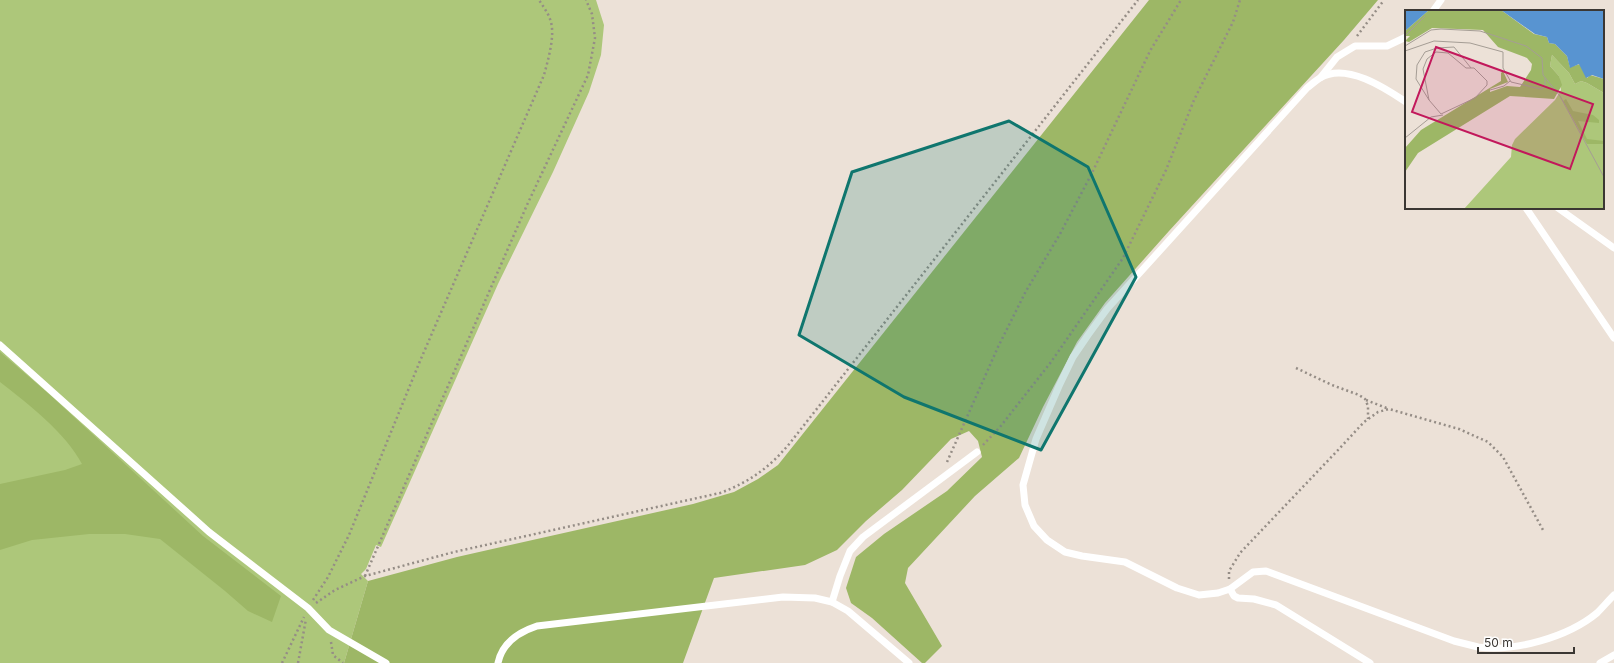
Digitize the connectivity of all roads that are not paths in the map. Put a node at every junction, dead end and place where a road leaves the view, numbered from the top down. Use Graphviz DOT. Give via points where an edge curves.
graph roads {
  1 [pos="1441,0"];
  2 [pos="1434,10"];
  3 [pos="1405,37"];
  4 [pos="1320,78"];
  5 [pos="1405,101"];
  6 [pos="1527,209"];
  7 [pos="1559,209"];
  8 [pos="1614,248"];
  9 [pos="1614,338"];
  10 [pos="0,345"];
  11 [pos="977,452"];
  12 [pos="1230,589"];
  13 [pos="1614,595"];
  14 [pos="832,602"];
  15 [pos="1614,655"];
  16 [pos="386,663"];
  17 [pos="498,663"];
  18 [pos="909,663"];
  19 [pos="1370,663"];
  20 [pos="1600,663"];
  1 -- 2 [label="lane"];
  3 -- 4 [label="lane" via="1387,46 1355,46 1337,57"];
  4 -- 5 [label="lane" via="1332,74 1362,78 1384,87"];
  4 -- 12 [label="lane" via="1307,88 1113,303 1088,335 1073,357 1059,386 1036,439 1023,484 1025,504 1034,526 1047,540 1065,552 1125,562 1177,588 1199,595"];
  6 -- 9 [label="lane"];
  7 -- 8 [label="lane"];
  10 -- 16 [label="lane" via="209,532 308,608 329,630"];
  11 -- 14 [label="lane" via="863,537 850,551"];
  12 -- 13 [label="lane" via="1253,572 1266,571 1454,641 1479,647 1517,646 1542,641 1589,618"];
  12 -- 19 [label="lane" via="1238,598 1276,604"];
  14 -- 17 [label="lane" via="815,598 783,597 537,626 526,630 505,646"];
  14 -- 18 [label="lane" via="848,611"];
  15 -- 20 [label="lane"];
}
